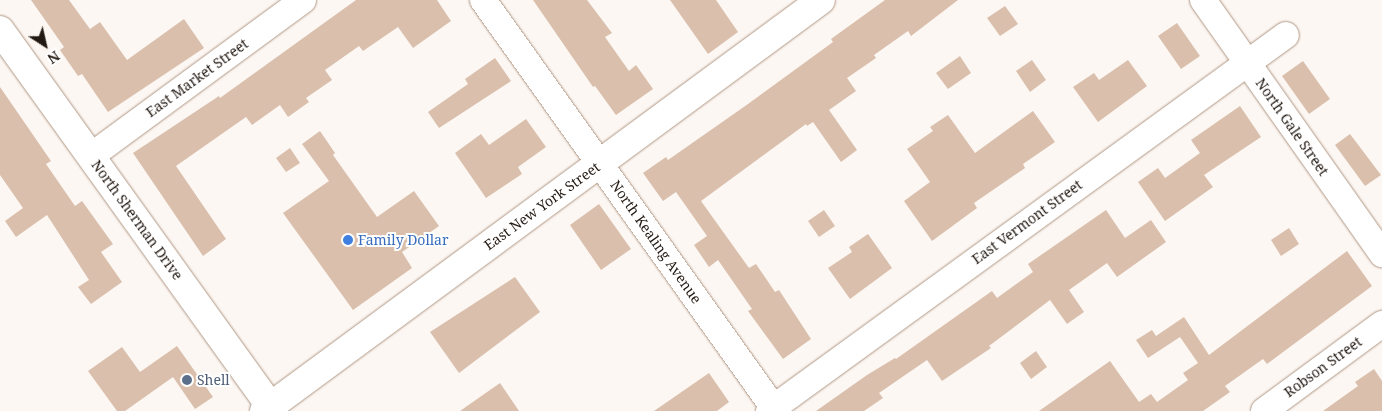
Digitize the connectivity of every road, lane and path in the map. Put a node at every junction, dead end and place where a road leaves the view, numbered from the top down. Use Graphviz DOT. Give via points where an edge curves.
graph roads {
  1 [pos="303,0"];
  2 [pos="483,0"];
  3 [pos="821,0"];
  4 [pos="1203,0"];
  5 [pos="0,30"];
  6 [pos="1286,35"];
  7 [pos="1247,62"];
  8 [pos="91,156"];
  9 [pos="600,163"];
  10 [pos="1382,254"];
  11 [pos="1382,324"];
  12 [pos="269,409"];
  13 [pos="773,410"];
  14 [pos="1264,411"];
  1 -- 8 [label="street, East Market Street"];
  2 -- 9 [label="street, North Kealing Avenue"];
  3 -- 9 [label="main road, East New York Street"];
  4 -- 7 [label="street, North Gale Street"];
  5 -- 8 [label="main road, North Sherman Drive"];
  6 -- 7 [label="street, East Vermont Street"];
  7 -- 10 [label="street, North Gale Street"];
  7 -- 13 [label="street, East Vermont Street"];
  8 -- 12 [label="main road, North Sherman Drive"];
  9 -- 12 [label="main road, East New York Street"];
  9 -- 13 [label="street, North Kealing Avenue"];
  11 -- 14 [label="street, Robson Street"];
}
